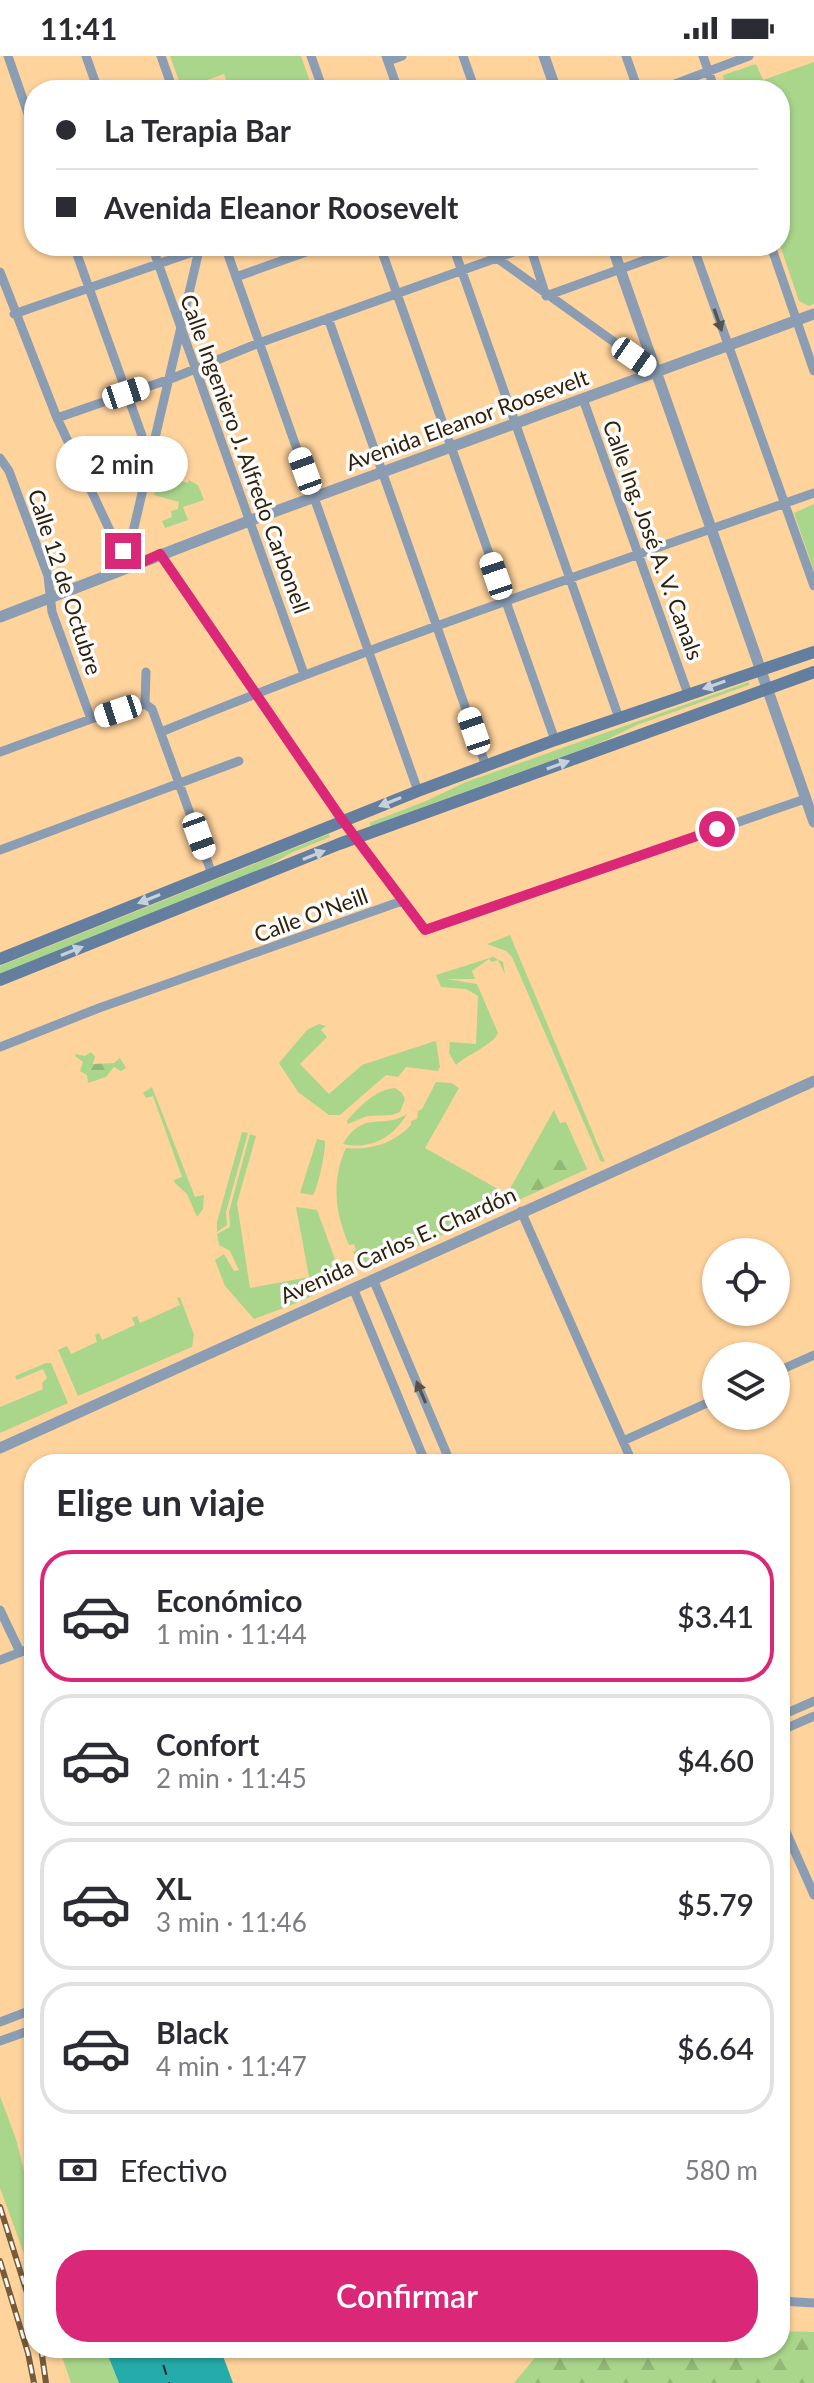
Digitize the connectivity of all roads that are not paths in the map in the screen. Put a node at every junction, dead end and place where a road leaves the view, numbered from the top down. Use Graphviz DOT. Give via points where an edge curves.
graph roads {
  1 [pos="8,56"];
  2 [pos="86,56"];
  3 [pos="161,56"];
  4 [pos="311,56"];
  5 [pos="402,56"];
  6 [pos="463,56"];
  7 [pos="544,56"];
  8 [pos="626,56"];
  9 [pos="703,56"];
  10 [pos="749,56"];
  11 [pos="387,58"];
  12 [pos="708,71"];
  13 [pos="94,80"];
  14 [pos="169,80"];
  15 [pos="319,80"];
  16 [pos="395,80"];
  17 [pos="471,80"];
  18 [pos="552,80"];
  19 [pos="634,80"];
  20 [pos="685,80"];
  21 [pos="711,80"];
  22 [pos="24,102"];
  23 [pos="78,256"];
  24 [pos="155,256"];
  25 [pos="178,256"];
  26 [pos="197,256"];
  27 [pos="229,256"];
  28 [pos="295,256"];
  29 [pos="384,256"];
  30 [pos="457,256"];
  31 [pos="494,256"];
  32 [pos="505,256"];
  33 [pos="533,256"];
  34 [pos="615,256"];
  35 [pos="656,256"];
  36 [pos="696,256"];
  37 [pos="774,256"];
  38 [pos="498,259"];
  39 [pos="158,264"];
  40 [pos="620,269"];
  41 [pos="462,271"];
  42 [pos="0,272"];
  43 [pos="236,277"];
  44 [pos="89,288"];
  45 [pos="397,294"];
  46 [pos="546,296"];
  47 [pos="14,314"];
  48 [pos="814,314"];
  49 [pos="328,318"];
  50 [pos="796,320"];
  51 [pos="181,329"];
  52 [pos="259,343"];
  53 [pos="728,346"];
  54 [pos="194,368"];
  55 [pos="814,371"];
  56 [pos="656,372"];
  57 [pos="170,379"];
  58 [pos="126,393"];
  59 [pos="583,399"];
  60 [pos="57,418"];
  61 [pos="517,423"];
  62 [pos="451,447"];
  63 [pos="0,458"];
  64 [pos="150,458"];
  65 [pos="382,472"];
  66 [pos="814,493"];
  67 [pos="314,497"];
  68 [pos="783,504"];
  69 [pos="249,521"];
  70 [pos="712,530"];
  71 [pos="160,554"];
  72 [pos="640,555"];
  73 [pos="134,566"];
  74 [pos="571,579"];
  75 [pos="814,586"];
  76 [pos="49,597"];
  77 [pos="505,602"];
  78 [pos="0,617"];
  79 [pos="437,626"];
  80 [pos="368,651"];
  81 [pos="814,652"];
  82 [pos="761,669"];
  83 [pos="146,672"];
  84 [pos="814,672"];
  85 [pos="304,674"];
  86 [pos="768,689"];
  87 [pos="255,693"];
  88 [pos="688,694"];
  89 [pos="145,704"];
  90 [pos="619,718"];
  91 [pos="91,719"];
  92 [pos="161,732"];
  93 [pos="555,740"];
  94 [pos="0,752"];
  95 [pos="239,761"];
  96 [pos="486,766"];
  97 [pos="180,783"];
  98 [pos="418,791"];
  99 [pos="805,799"];
  100 [pos="343,821"];
  101 [pos="814,822"];
  102 [pos="356,838"];
  103 [pos="0,850"];
  104 [pos="212,874"];
  105 [pos="402,901"];
  106 [pos="0,959"];
  107 [pos="0,980"];
  108 [pos="0,1047"];
  109 [pos="814,1081"];
  110 [pos="521,1211"];
  111 [pos="373,1279"];
  112 [pos="353,1288"];
  113 [pos="814,1355"];
  114 [pos="790,1366"];
  115 [pos="702,1405"];
  116 [pos="623,1441"];
  117 [pos="0,1448"];
  118 [pos="422,1454"];
  119 [pos="447,1454"];
  120 [pos="629,1454"];
  121 [pos="0,1610"];
  122 [pos="24,1651"];
  123 [pos="20,1652"];
  124 [pos="0,1660"];
  125 [pos="814,1701"];
  126 [pos="790,1712"];
  127 [pos="814,1716"];
  128 [pos="790,1727"];
  129 [pos="790,1841"];
  130 [pos="814,1895"];
  131 [pos="24,2013"];
  132 [pos="0,2022"];
  133 [pos="24,2033"];
  134 [pos="0,2041"];
  135 [pos="790,2302"];
  136 [pos="814,2303"];
  1 -- 22 [label="street"];
  2 -- 13 [label="street"];
  3 -- 14 [label="street"];
  4 -- 15 [label="street"];
  5 -- 11 [label="street"];
  6 -- 17 [label="street"];
  7 -- 18 [label="street"];
  8 -- 19 [label="street"];
  9 -- 12 [label="street"];
  10 -- 12 [label="street"];
  11 -- 16 [label="street"];
  12 -- 20 [label="street"];
  12 -- 21 [label="street"];
  23 -- 44 [label="street"];
  24 -- 39 [label="street, Calle Ingeniero J. Alfredo Carbonell"];
  25 -- 39 [label="street"];
  26 -- 51 [label="street"];
  27 -- 43 [label="street"];
  28 -- 43 [label="street"];
  29 -- 45 [label="street"];
  30 -- 41 [label="street"];
  31 -- 38 [label="street"];
  32 -- 38 [label="street"];
  33 -- 46 [label="street"];
  34 -- 40 [label="street"];
  35 -- 40 [label="street"];
  36 -- 53 [label="street, one-way"];
  37 -- 50 [label="street"];
  38 -- 41 [label="street"];
  38 -- 46 [label="street"];
  39 -- 44 [label="street"];
  39 -- 51 [label="street, Calle Ingeniero J. Alfredo Carbonell"];
  40 -- 46 [label="street"];
  40 -- 56 [label="street"];
  41 -- 45 [label="street"];
  41 -- 61 [label="street"];
  42 -- 47 [label="street"];
  43 -- 52 [label="street"];
  44 -- 47 [label="street"];
  44 -- 58 [label="street"];
  45 -- 49 [label="street"];
  45 -- 62 [label="street"];
  46 -- 56 [label="street"];
  47 -- 60 [label="street"];
  48 -- 50 [label="street, Avenida Eleanor Roosevelt"];
  49 -- 52 [label="street"];
  49 -- 65 [label="street"];
  50 -- 53 [label="street, Avenida Eleanor Roosevelt"];
  50 -- 55 [label="street"];
  51 -- 54 [label="street, Calle Ingeniero J. Alfredo Carbonell"];
  51 -- 57 [label="street"];
  52 -- 54 [label="street"];
  52 -- 67 [label="street"];
  53 -- 56 [label="street, Avenida Eleanor Roosevelt"];
  53 -- 68 [label="street"];
  54 -- 57 [label="street"];
  54 -- 69 [label="street, Calle Ingeniero J. Alfredo Carbonell"];
  56 -- 59 [label="street, Avenida Eleanor Roosevelt"];
  56 -- 70 [label="street"];
  57 -- 58 [label="street"];
  57 -- 64 [label="street"];
  58 -- 60 [label="street"];
  58 -- 64 [label="street"];
  59 -- 61 [label="street, Avenida Eleanor Roosevelt"];
  59 -- 72 [label="street, Calle Ing. José A. V. Canals"];
  60 -- 73 [label="street" via="103,518"];
  61 -- 62 [label="street, Avenida Eleanor Roosevelt"];
  61 -- 74 [label="street"];
  62 -- 65 [label="street, Avenida Eleanor Roosevelt"];
  62 -- 77 [label="street"];
  63 -- 76 [label="street, Calle 12 de Octubre" via="51,586"];
  64 -- 73 [label="street" via="132,536"];
  65 -- 67 [label="street, Avenida Eleanor Roosevelt"];
  65 -- 79 [label="street"];
  66 -- 68 [label="street"];
  67 -- 69 [label="street, Avenida Eleanor Roosevelt"];
  67 -- 80 [label="street"];
  68 -- 70 [label="street"];
  68 -- 75 [label="street"];
  69 -- 71 [label="street, Avenida Eleanor Roosevelt"];
  69 -- 85 [label="street, Calle Ingeniero J. Alfredo Carbonell"];
  70 -- 72 [label="street"];
  70 -- 82 [label="street"];
  71 -- 73 [label="street, Avenida Eleanor Roosevelt"];
  71 -- 87 [label="street"];
  72 -- 74 [label="street"];
  72 -- 88 [label="street, Calle Ing. José A. V. Canals"];
  73 -- 76 [label="street, Avenida Eleanor Roosevelt"];
  74 -- 77 [label="street"];
  74 -- 90 [label="street"];
  76 -- 78 [label="street, Avenida Eleanor Roosevelt"];
  76 -- 91 [label="street, Calle 12 de Octubre"];
  77 -- 79 [label="street"];
  77 -- 93 [label="street"];
  79 -- 80 [label="street"];
  79 -- 96 [label="street"];
  80 -- 85 [label="street"];
  80 -- 98 [label="street"];
  81 -- 82 [label="main road"];
  82 -- 86 [label="street"];
  82 -- 88 [label="main road, one-way"];
  83 -- 89 [label="street"];
  84 -- 86 [label="main road"];
  85 -- 87 [label="street"];
  86 -- 99 [label="street"];
  102 -- 86 [label="main road, one-way"];
  87 -- 92 [label="street"];
  87 -- 100 [label="street"];
  88 -- 90 [label="main road"];
  89 -- 91 [label="street"];
  89 -- 92 [label="street"];
  90 -- 93 [label="main road"];
  91 -- 94 [label="street"];
  92 -- 97 [label="street"];
  93 -- 96 [label="main road"];
  95 -- 97 [label="street"];
  96 -- 98 [label="main road"];
  97 -- 103 [label="street"];
  97 -- 104 [label="street"];
  98 -- 100 [label="main road, one-way"];
  99 -- 101 [label="street"];
  99 -- 105 [label="street, Calle O'Neill" via="429,930"];
  100 -- 102 [label="street"];
  100 -- 104 [label="main road"];
  102 -- 105 [label="street"];
  107 -- 102 [label="main road, one-way"];
  104 -- 106 [label="main road, one-way"];
  105 -- 108 [label="street, Calle O'Neill"];
  109 -- 110 [label="street, Avenida Carlos E. Chardón"];
  110 -- 111 [label="street, Avenida Carlos E. Chardón"];
  110 -- 116 [label="street"];
  111 -- 112 [label="street, Avenida Carlos E. Chardón"];
  119 -- 111 [label="street, one-way"];
  112 -- 117 [label="street, Avenida Carlos E. Chardón"];
  112 -- 118 [label="street"];
  113 -- 114 [label="street"];
  115 -- 116 [label="street"];
  116 -- 120 [label="street"];
  121 -- 123 [label="street"];
  122 -- 123 [label="street"];
  123 -- 124 [label="street"];
  125 -- 126 [label="street"];
  127 -- 128 [label="street"];
  129 -- 130 [label="street"];
  131 -- 132 [label="street"];
  133 -- 134 [label="street"];
  135 -- 136 [label="street"];
}
